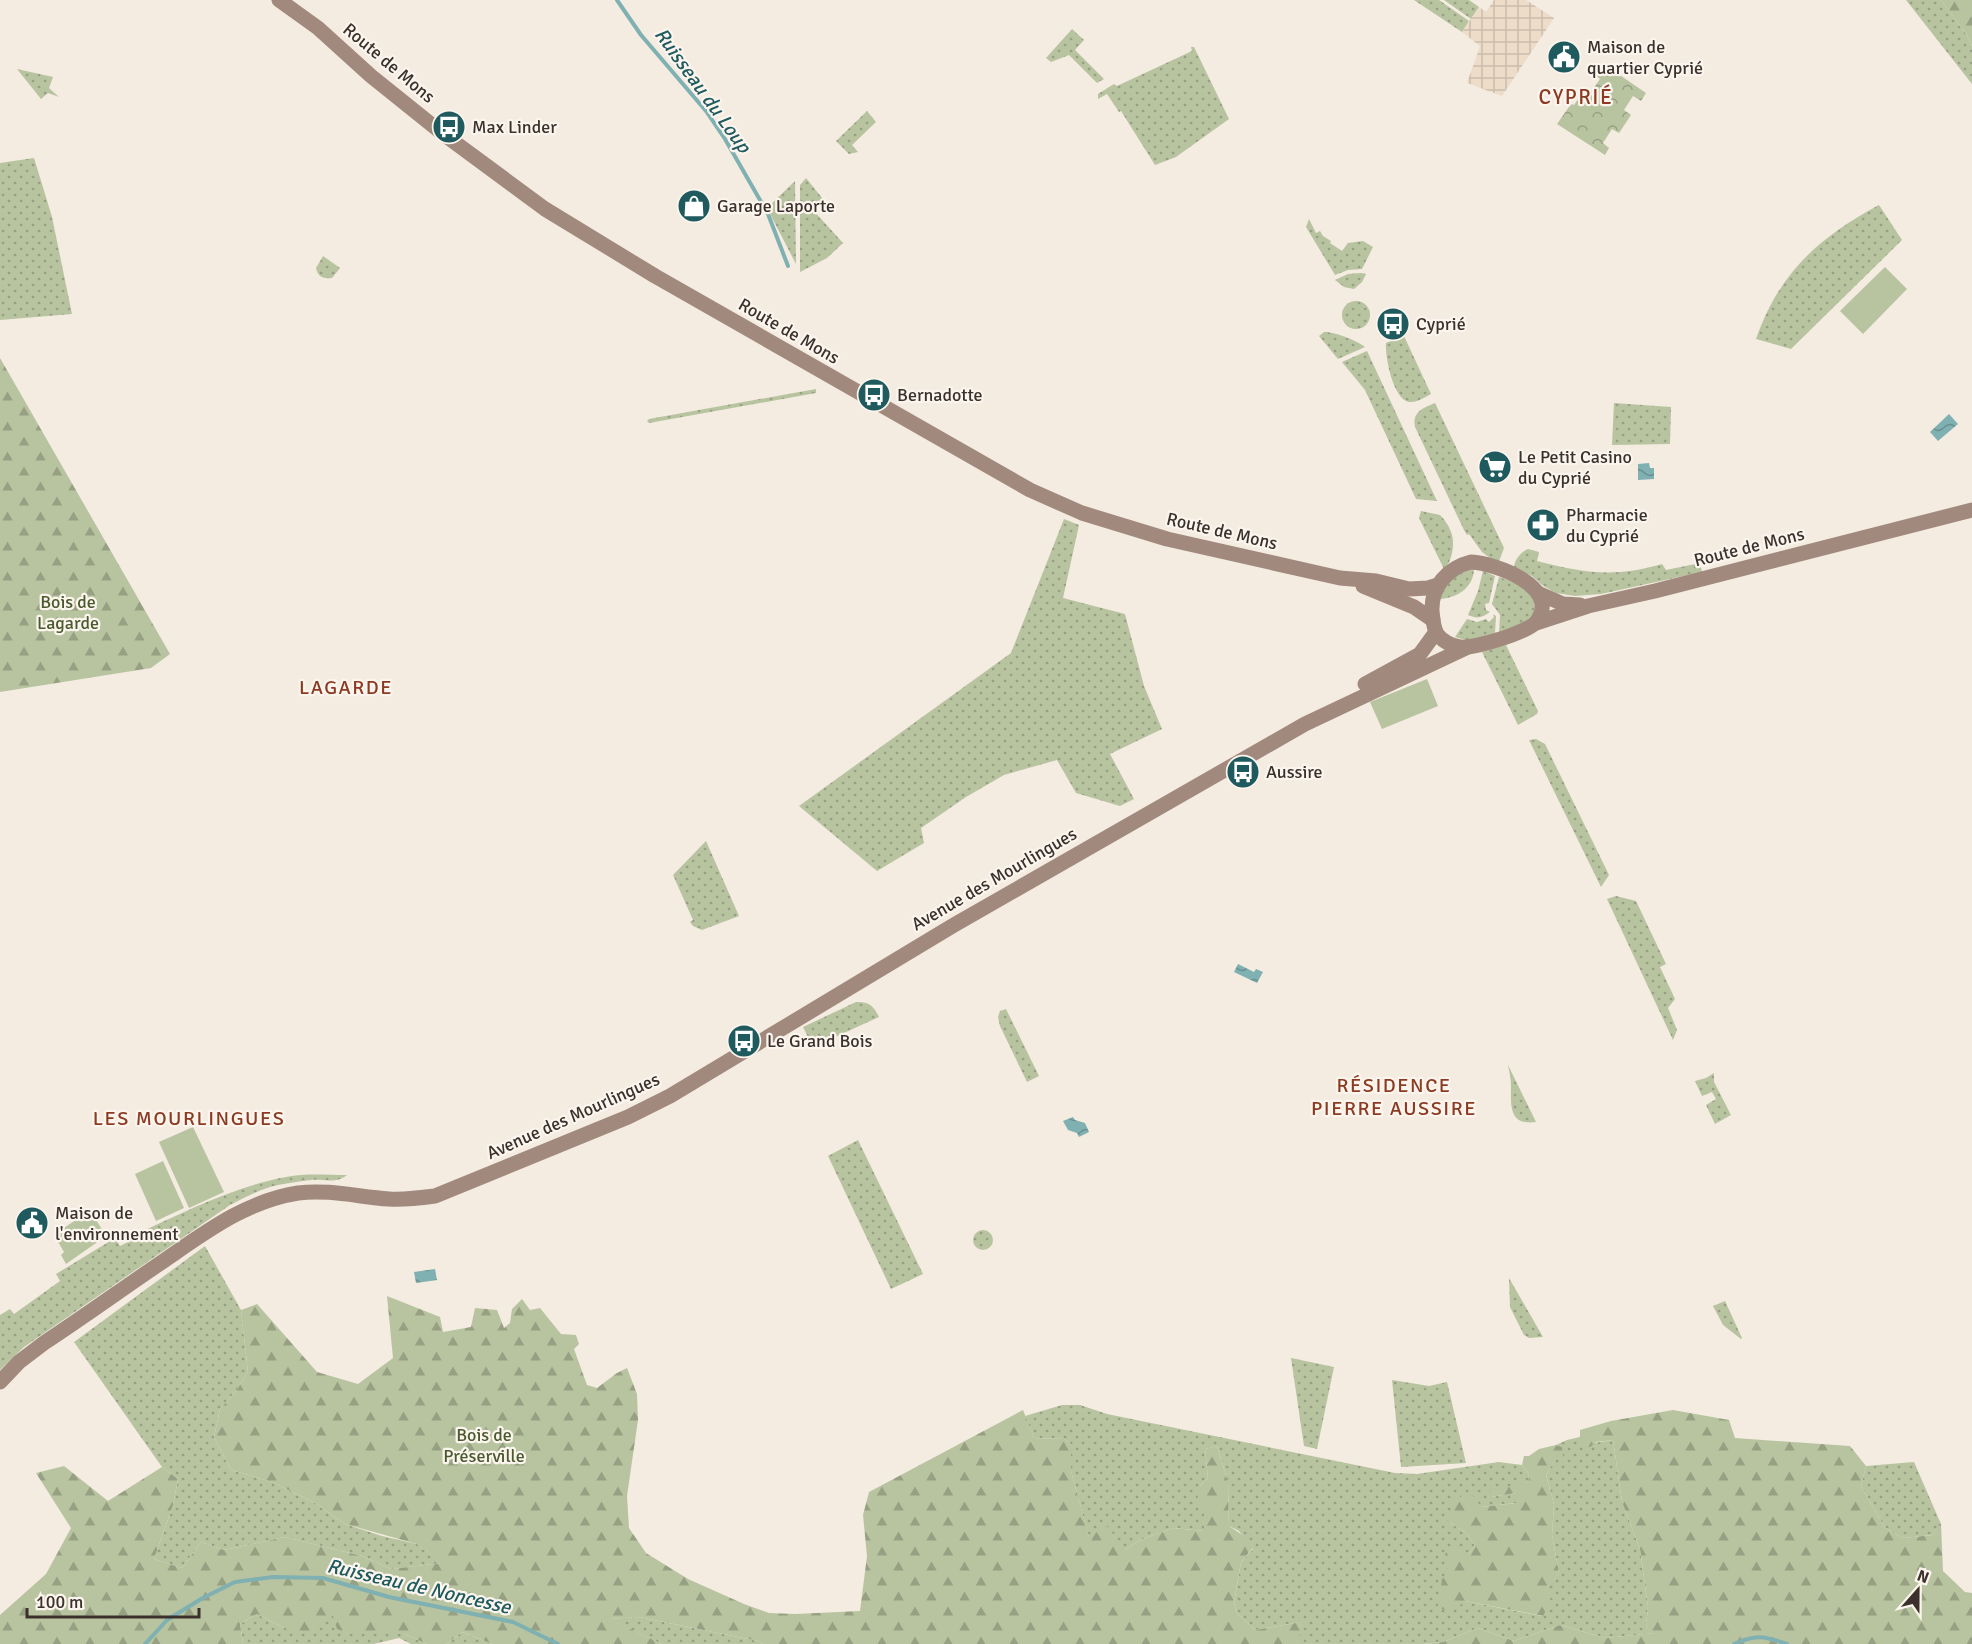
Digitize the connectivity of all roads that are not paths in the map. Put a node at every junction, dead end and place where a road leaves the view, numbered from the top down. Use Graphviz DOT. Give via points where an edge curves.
graph roads {
  1 [pos="279,0"];
  2 [pos="1972,510"];
  3 [pos="1972,518"];
  4 [pos="1920,524"];
  5 [pos="1340,578"];
  6 [pos="1437,585"];
  7 [pos="1538,593"];
  8 [pos="1588,606"];
  9 [pos="1536,623"];
  10 [pos="1434,626"];
  11 [pos="1468,647"];
  12 [pos="1305,724"];
  13 [pos="0,1382"];
  1 -- 5 [label="main road, Route de Mons" via="442,133 545,209 1003,476 1109,523"];
  2 -- 4 [label="main road, Route de Mons"];
  3 -- 4 [label="main road, Route de Mons"];
  4 -- 8 [label="main road, Route de Mons"];
  5 -- 6 [label="main road, Route de Mons" via="1376,581 1409,590"];
  5 -- 10 [label="main road, Route de Mons" via="1414,607"];
  6 -- 7 [label="main road" via="1453,569 1478,563 1528,582"];
  6 -- 10 [label="main road" via="1432,601"];
  7 -- 8 [label="main road, Route de Mons" via="1563,604"];
  7 -- 9 [label="main road" via="1541,609"];
  8 -- 9 [label="main road, Route de Mons"];
  9 -- 11 [label="main road" via="1519,633"];
  10 -- 11 [label="main road" via="1446,642"];
  10 -- 12 [label="main road, Avenue des Mourlingues" via="1420,654 1326,705"];
  11 -- 12 [label="main road, Avenue des Mourlingues"];
  12 -- 13 [label="main road, Avenue des Mourlingues" via="644,1109 435,1196 402,1200 311,1192 273,1198 247,1208 212,1227 44,1343"];
}
